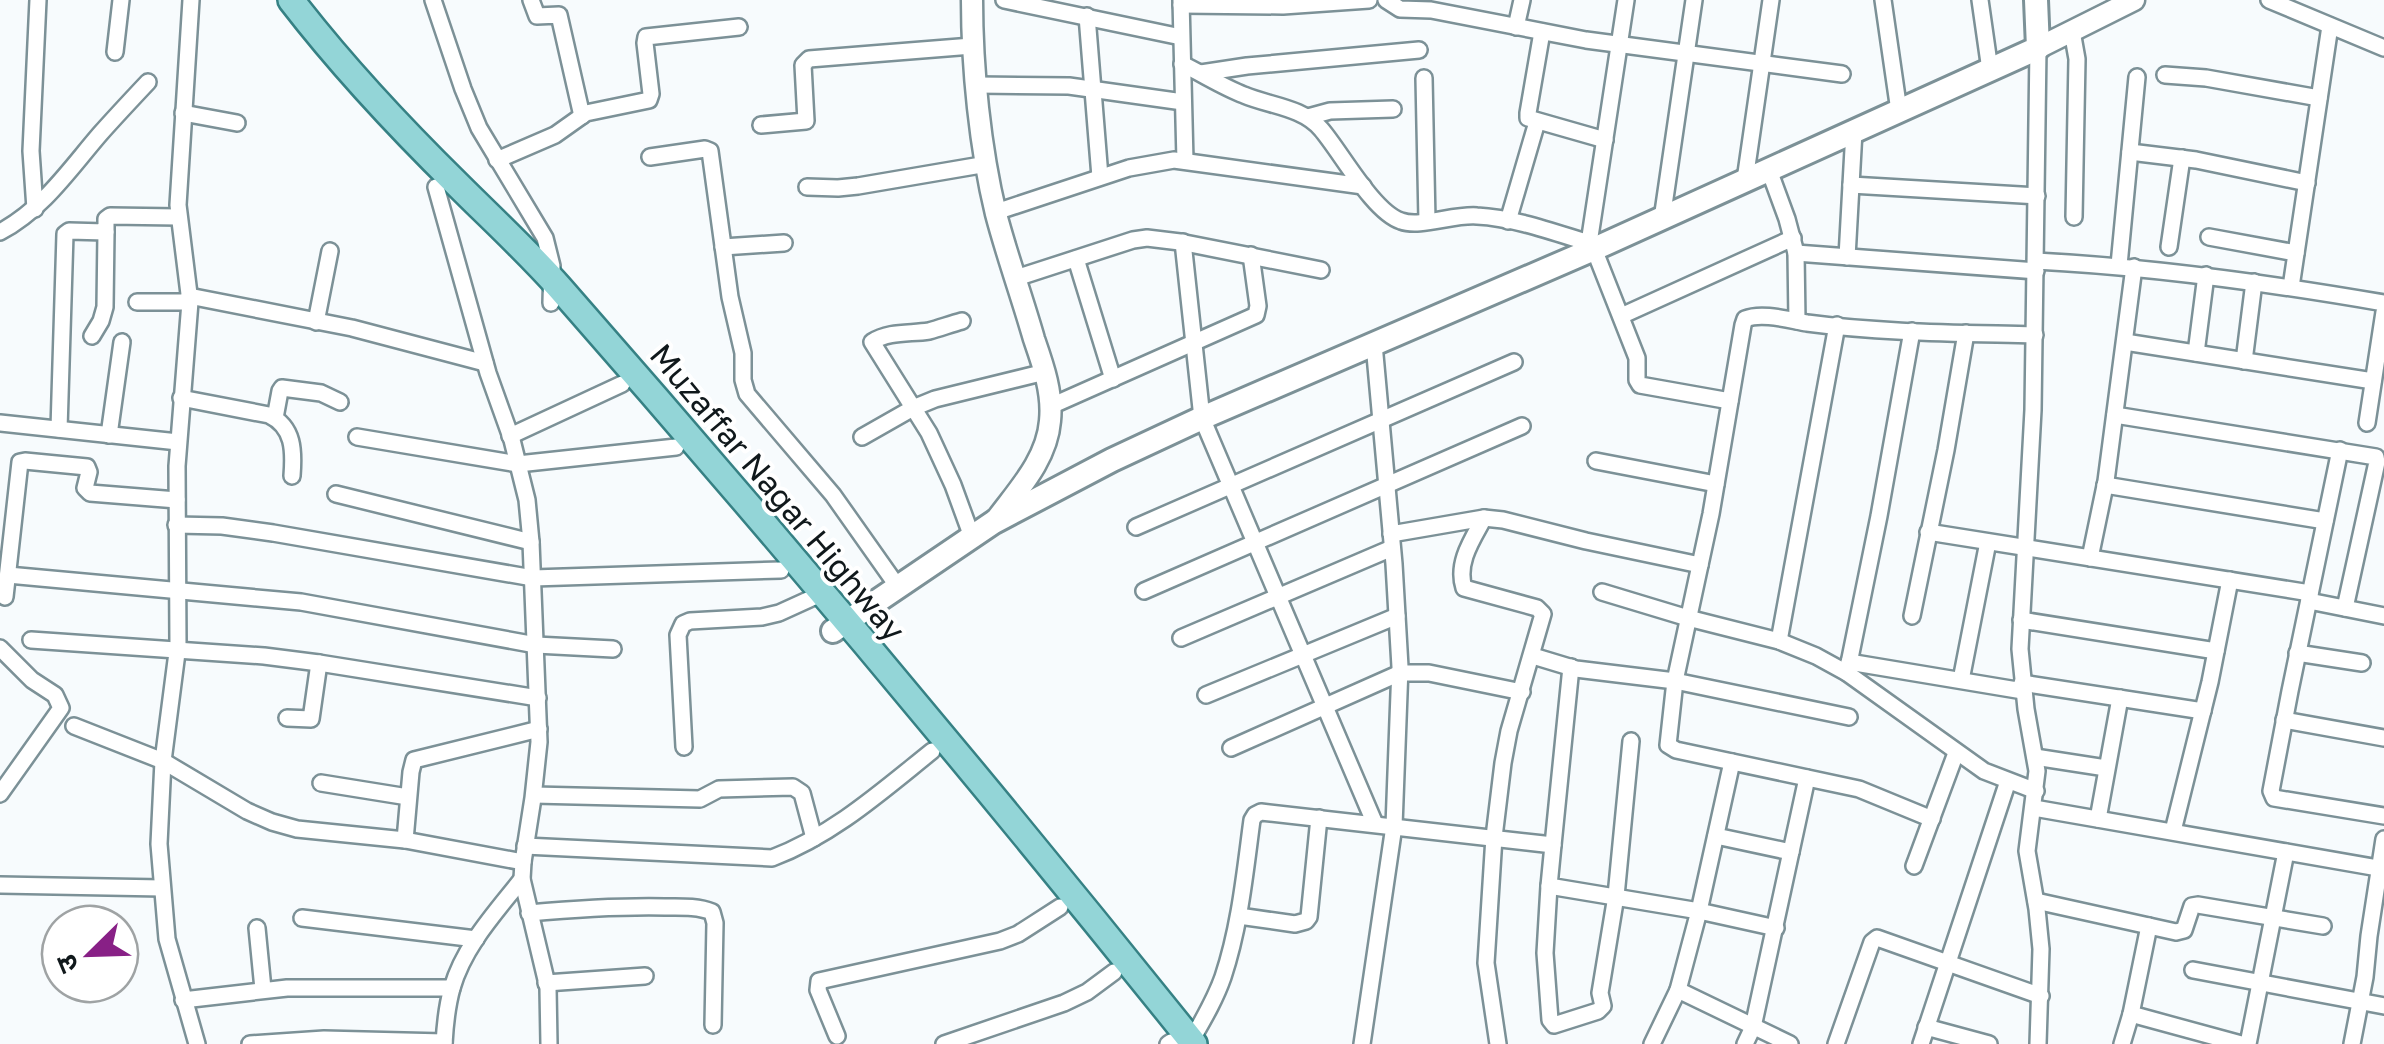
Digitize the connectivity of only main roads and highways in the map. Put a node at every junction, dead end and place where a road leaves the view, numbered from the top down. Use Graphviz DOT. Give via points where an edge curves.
graph roads {
  1 [pos="274,0"];
  2 [pos="291,0"];
  3 [pos="2036,0"];
  4 [pos="552,292"];
  5 [pos="815,597"];
  6 [pos="840,626"];
  7 [pos="1179,1043"];
  1 -- 4 [label="main road, Muzaffar Nagar Highway" via="336,80 436,187"];
  2 -- 4 [label="main road, Muzaffar Nagar Highway"];
  3 -- 6 [label="main road" via="2038,48 1112,460 994,522"];
  4 -- 5 [label="main road, Muzaffar Nagar Highway"];
  4 -- 5 [label="main road, Muzaffar Nagar Highway" via="781,570"];
  5 -- 6 [label="main road, Muzaffar Nagar Highway"];
  6 -- 7 [label="main road, Muzaffar Nagar Highway"];
  6 -- 7 [label="main road, Muzaffar Nagar Highway" via="932,751"];
}
